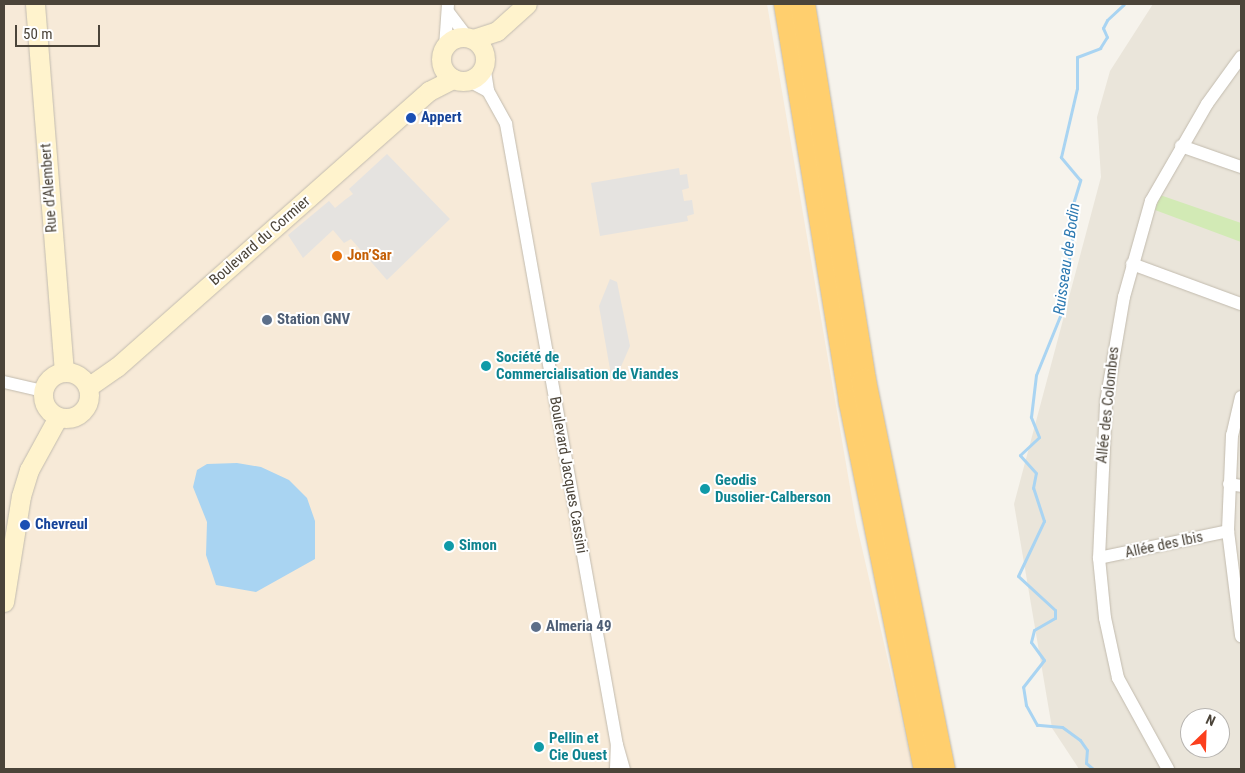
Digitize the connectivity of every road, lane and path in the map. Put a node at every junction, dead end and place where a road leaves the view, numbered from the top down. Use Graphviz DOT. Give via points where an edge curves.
graph roads {
  1 [pos="35,4"];
  2 [pos="527,4"];
  3 [pos="774,4"];
  4 [pos="786,4"];
  5 [pos="803,4"];
  6 [pos="448,8"];
  7 [pos="497,31"];
  8 [pos="470,38"];
  9 [pos="443,54"];
  10 [pos="1241,57"];
  11 [pos="484,60"];
  12 [pos="460,80"];
  13 [pos="429,91"];
  14 [pos="488,91"];
  15 [pos="799,98"];
  16 [pos="1181,146"];
  17 [pos="1241,167"];
  18 [pos="1132,264"];
  19 [pos="1241,304"];
  20 [pos="64,371"];
  21 [pos="4,382"];
  22 [pos="88,387"];
  23 [pos="43,391"];
  24 [pos="1241,397"];
  25 [pos="58,417"];
  26 [pos="1235,485"];
  27 [pos="1228,531"];
  28 [pos="1099,558"];
  29 [pos="4,602"];
  30 [pos="1241,636"];
  31 [pos="617,745"];
  32 [pos="616,769"];
  33 [pos="624,769"];
  34 [pos="926,769"];
  35 [pos="943,769"];
  36 [pos="1168,769"];
  1 -- 20 [label="street, Rue d’Alembert"];
  2 -- 7 [label="street"];
  3 -- 15 [label="highway" via="789,85"];
  4 -- 15 [label="highway"];
  5 -- 35 [label="highway" via="864,381"];
  6 -- 8 [label="street"];
  6 -- 9 [label="street"];
  7 -- 8 [label="street"];
  7 -- 11 [label="street"];
  8 -- 9 [label="street" via="457,37"];
  8 -- 11 [label="street"];
  9 -- 12 [label="street"];
  9 -- 13 [label="street, Boulevard du Cormier"];
  10 -- 16 [label="street, Allée des Colombes"];
  11 -- 12 [label="street, Boulevard du Cormier"];
  11 -- 14 [label="street, Boulevard Jacques Cassini"];
  12 -- 13 [label="street, Boulevard du Cormier"];
  12 -- 14 [label="street"];
  13 -- 22 [label="street, Boulevard du Cormier" via="117,367"];
  14 -- 31 [label="street, Boulevard Jacques Cassini" via="506,124"];
  15 -- 34 [label="highway" via="852,411"];
  16 -- 17 [label="street"];
  16 -- 18 [label="street, Allée des Colombes" via="1150,201"];
  18 -- 19 [label="street"];
  18 -- 28 [label="street, Allée des Colombes" via="1106,402"];
  20 -- 22 [label="street" via="79,375"];
  20 -- 23 [label="street" via="50,378"];
  21 -- 23 [label="street"];
  22 -- 25 [label="street" via="89,400 83,411 71,418"];
  23 -- 25 [label="street" via="46,406"];
  24 -- 26 [label="street"];
  25 -- 29 [label="street" via="24,487"];
  26 -- 27 [label="street"];
  27 -- 28 [label="street, Allée des Ibis"];
  27 -- 30 [label="street"];
  28 -- 36 [label="street, Allée des Colombes" via="1102,599 1118,678"];
  31 -- 32 [label="street, Boulevard Jacques Cassini"];
  31 -- 33 [label="street, Boulevard Jacques Cassini"];
}
